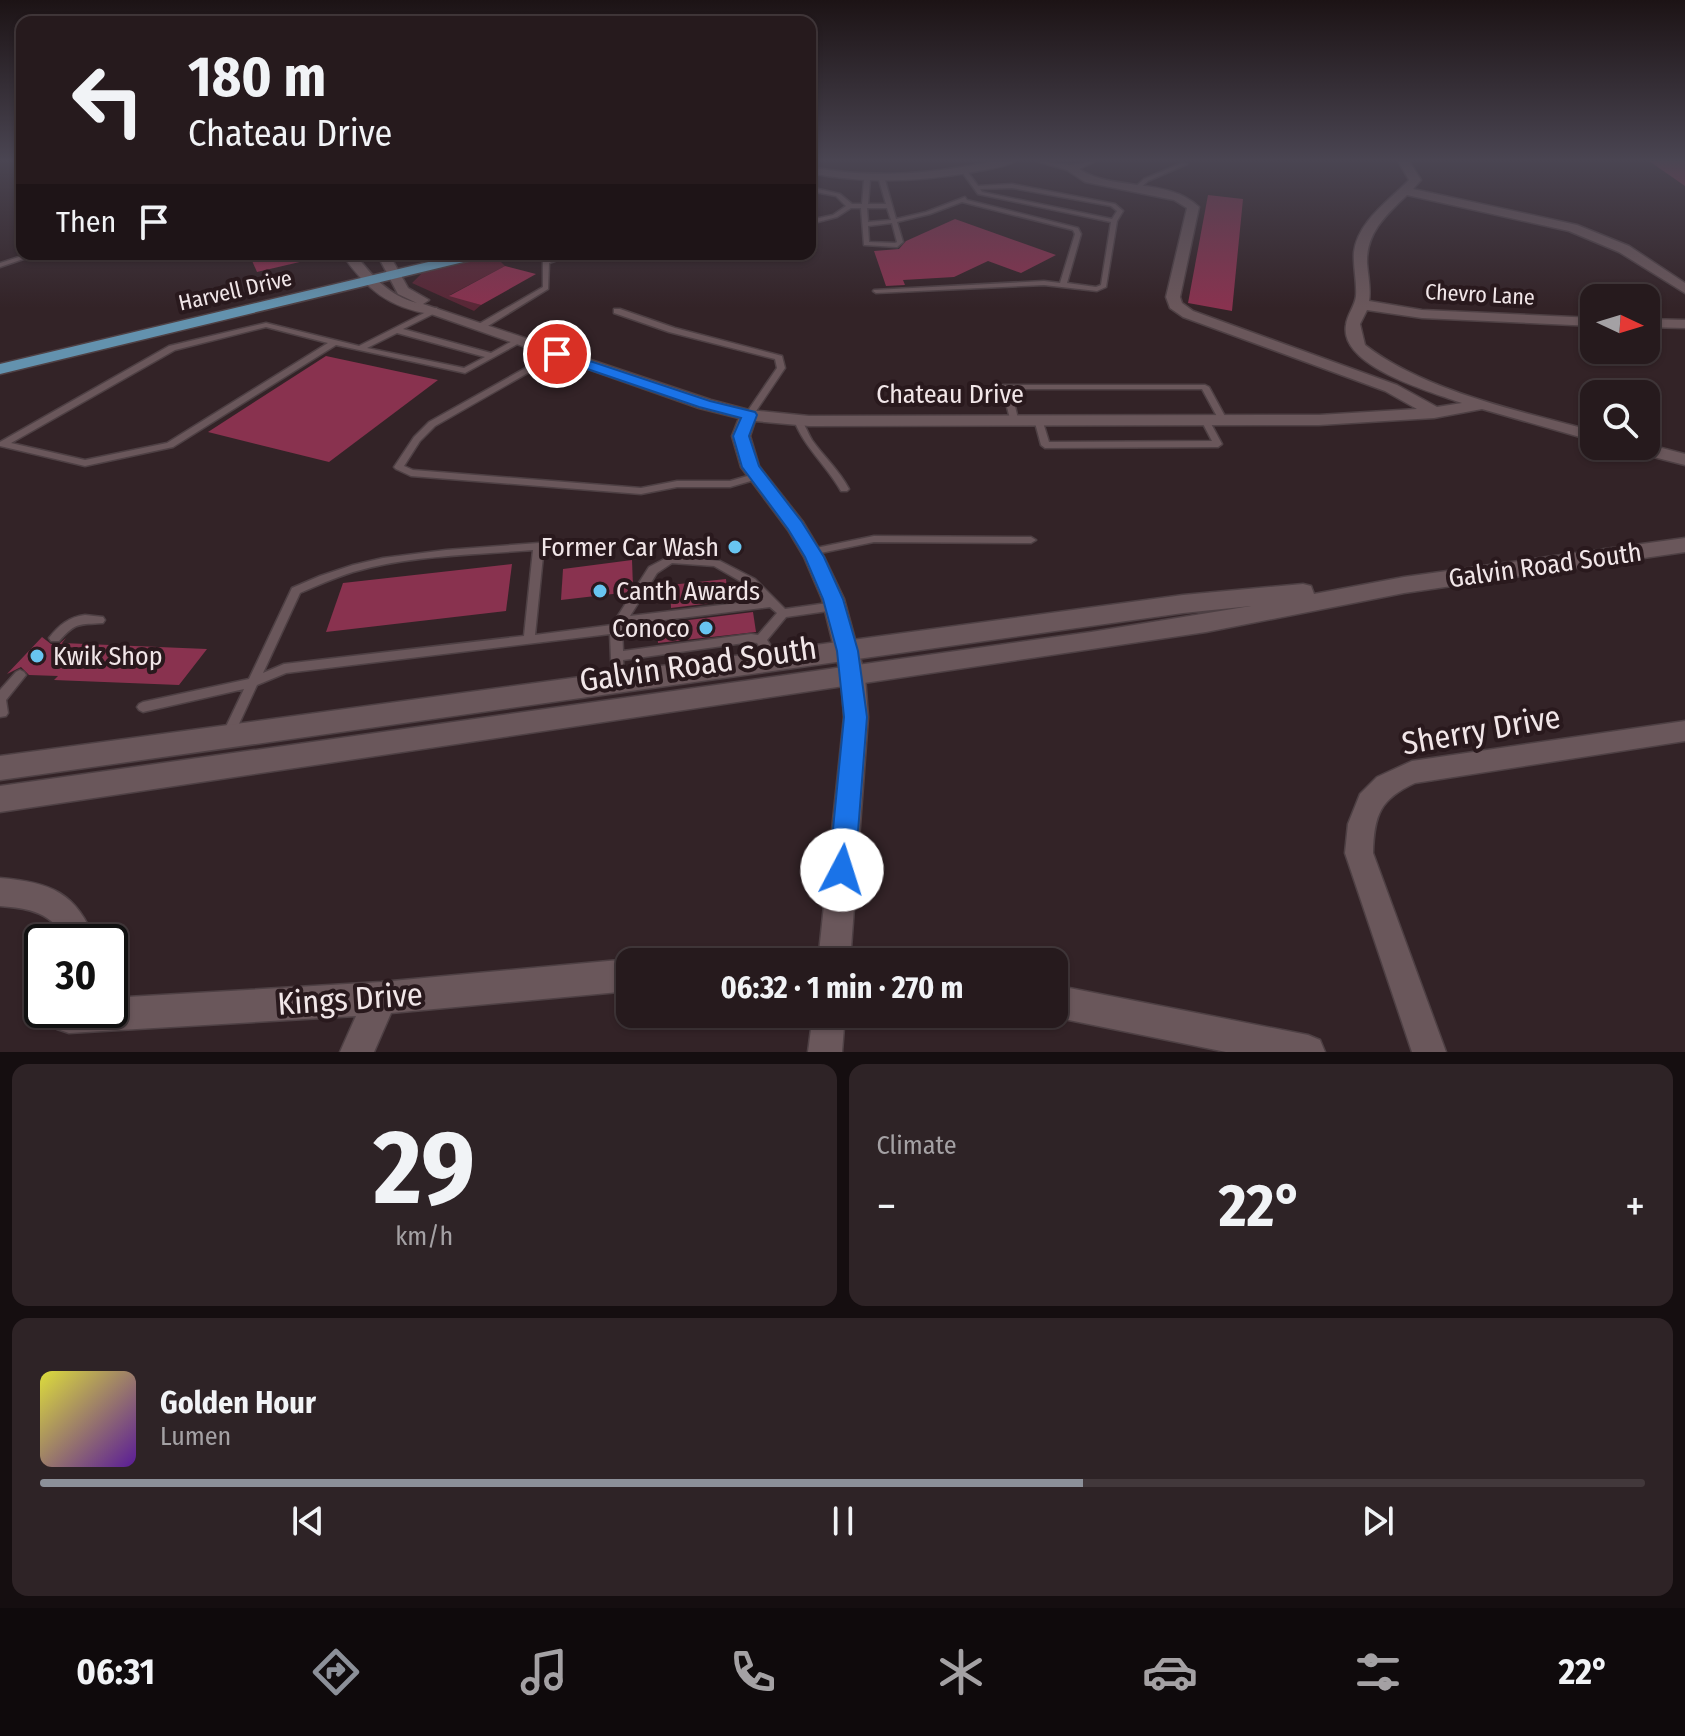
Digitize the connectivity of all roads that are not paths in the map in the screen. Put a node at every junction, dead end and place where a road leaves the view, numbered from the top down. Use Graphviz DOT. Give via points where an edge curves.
graph roads {
  1 [pos="844,210"];
  2 [pos="865,210"];
  3 [pos="890,210"];
  4 [pos="938,210"];
  5 [pos="1001,210"];
  6 [pos="1060,210"];
  7 [pos="1119,210"];
  8 [pos="1192,210"];
  9 [pos="1386,210"];
  10 [pos="1492,210"];
  11 [pos="816,221"];
  12 [pos="1114,221"];
  13 [pos="1049,222"];
  14 [pos="865,224"];
  15 [pos="894,224"];
  16 [pos="352,260"];
  17 [pos="426,260"];
  18 [pos="552,260"];
  19 [pos="390,264"];
  20 [pos="364,276"];
  21 [pos="1063,284"];
  22 [pos="1681,286"];
  23 [pos="876,291"];
  24 [pos="1364,305"];
  25 [pos="434,310"];
  26 [pos="617,311"];
  27 [pos="1580,321"];
  28 [pos="1660,323"];
  29 [pos="1685,324"];
  30 [pos="480,327"];
  31 [pos="396,330"];
  32 [pos="519,341"];
  33 [pos="334,343"];
  34 [pos="360,349"];
  35 [pos="557,354"];
  36 [pos="492,356"];
  37 [pos="0,357"];
  38 [pos="0,369"];
  39 [pos="1483,404"];
  40 [pos="1434,413"];
  41 [pos="749,415"];
  42 [pos="1014,419"];
  43 [pos="1038,419"];
  44 [pos="798,420"];
  45 [pos="1214,420"];
  46 [pos="1580,433"];
  47 [pos="1660,453"];
  48 [pos="1685,460"];
  49 [pos="758,476"];
  50 [pos="844,489"];
  51 [pos="1031,540"];
  52 [pos="1685,545"];
  53 [pos="811,552"];
  54 [pos="773,603"];
  55 [pos="835,606"];
  56 [pos="783,613"];
  57 [pos="99,620"];
  58 [pos="619,625"];
  59 [pos="55,638"];
  60 [pos="529,640"];
  61 [pos="768,650"];
  62 [pos="850,663"];
  63 [pos="618,670"];
  64 [pos="20,675"];
  65 [pos="251,683"];
  66 [pos="143,707"];
  67 [pos="2,713"];
  68 [pos="1685,731"];
  69 [pos="228,737"];
  70 [pos="0,768"];
  71 [pos="0,799"];
  72 [pos="0,892"];
  73 [pos="73,924"];
  74 [pos="835,948"];
  75 [pos="616,976"];
  76 [pos="381,998"];
  77 [pos="1068,1004"];
  78 [pos="128,1011"];
  79 [pos="828,1028"];
  80 [pos="357,1052"];
  81 [pos="825,1052"];
  82 [pos="1308,1052"];
  83 [pos="1429,1052"];
  1 -- 11 [label="lane"];
  2 -- 14 [label="lane"];
  3 -- 15 [label="lane"];
  4 -- 15 [label="lane"];
  5 -- 13 [label="lane"];
  6 -- 12 [label="lane"];
  6 -- 13 [label="lane"];
  7 -- 12 [label="lane"];
  8 -- 40 [label="street" via="1175,305 1391,388"];
  9 -- 24 [label="street" via="1371,225 1361,249"];
  10 -- 22 [label="street" via="1573,228 1624,249"];
  12 -- 21 [label="lane" via="1104,286"];
  13 -- 21 [label="lane" via="1077,230"];
  14 -- 15 [label="lane"];
  14 -- 15 [label="lane" via="869,246 899,244"];
  16 -- 20 [label="street, Chateau Drive"];
  17 -- 19 [label="main road, Harvell Drive"];
  18 -- 30 [label="lane" via="546,262 546,288"];
  19 -- 20 [label="main road, Harvell Drive"];
  19 -- 25 [label="street, Chateau Drive" via="403,291"];
  20 -- 25 [label="street, Chateau Drive" via="378,293 400,304"];
  20 -- 37 [label="main road, Harvell Drive"];
  20 -- 38 [label="main road, Harvell Drive"];
  21 -- 23 [label="lane"];
  24 -- 27 [label="street, Chevro Lane" via="1422,314"];
  24 -- 39 [label="street" via="1353,324 1359,348 1414,378"];
  25 -- 30 [label="street, Chateau Drive"];
  25 -- 31 [label="lane"];
  26 -- 41 [label="lane" via="779,358 781,368"];
  28 -- 29 [label="street"];
  30 -- 32 [label="street, Chateau Drive"];
  31 -- 34 [label="lane"];
  31 -- 36 [label="lane"];
  32 -- 35 [label="street, Chateau Drive"];
  32 -- 36 [label="lane"];
  33 -- 33 [label="lane" via="266,325 172,348 3,444 85,463 170,445"];
  33 -- 34 [label="lane"];
  34 -- 36 [label="lane" via="465,371"];
  35 -- 41 [label="street, Chateau Drive"];
  35 -- 49 [label="lane" via="432,424 399,467 411,473 641,491 677,484 730,484"];
  39 -- 40 [label="street, Chateau Drive"];
  39 -- 46 [label="street"];
  40 -- 45 [label="street, Chateau Drive"];
  41 -- 44 [label="street, Chateau Drive"];
  41 -- 49 [label="street" via="741,436"];
  42 -- 43 [label="street, Chateau Drive"];
  42 -- 44 [label="street, Chateau Drive"];
  42 -- 45 [label="lane" via="1006,387 1205,387"];
  43 -- 45 [label="street, Chateau Drive"];
  43 -- 45 [label="lane" via="1045,445 1218,444"];
  44 -- 50 [label="lane" via="802,436"];
  47 -- 48 [label="street"];
  49 -- 53 [label="street"];
  51 -- 53 [label="lane" via="874,539"];
  52 -- 62 [label="main road, Galvin Road South" via="1404,585 1206,623"];
  53 -- 55 [label="street"];
  54 -- 56 [label="lane"];
  54 -- 58 [label="lane"];
  54 -- 58 [label="lane" via="751,582 716,563 670,559 653,570"];
  55 -- 56 [label="lane"];
  55 -- 62 [label="street"];
  56 -- 61 [label="lane"];
  57 -- 59 [label="lane" via="83,617 68,623"];
  58 -- 60 [label="lane"];
  58 -- 63 [label="lane"];
  60 -- 65 [label="lane" via="284,669"];
  60 -- 65 [label="lane" via="539,546 371,563 296,591"];
  61 -- 62 [label="main road, Galvin Road South"];
  61 -- 63 [label="main road, Galvin Road South"];
  62 -- 71 [label="main road, Galvin Road South"];
  62 -- 74 [label="street" via="856,717"];
  63 -- 69 [label="main road, Galvin Road South"];
  64 -- 67 [label="lane" via="0,699"];
  65 -- 66 [label="lane"];
  65 -- 69 [label="lane"];
  68 -- 83 [label="street, Sherry Drive" via="1412,772 1387,782 1372,798 1359,823 1359,853"];
  69 -- 70 [label="main road, Galvin Road South"];
  72 -- 73 [label="street" via="41,896"];
  75 -- 76 [label="street, Kings Drive"];
  76 -- 78 [label="street, Kings Drive"];
  76 -- 80 [label="street"];
  77 -- 82 [label="street"];
  79 -- 81 [label="street"];
}
